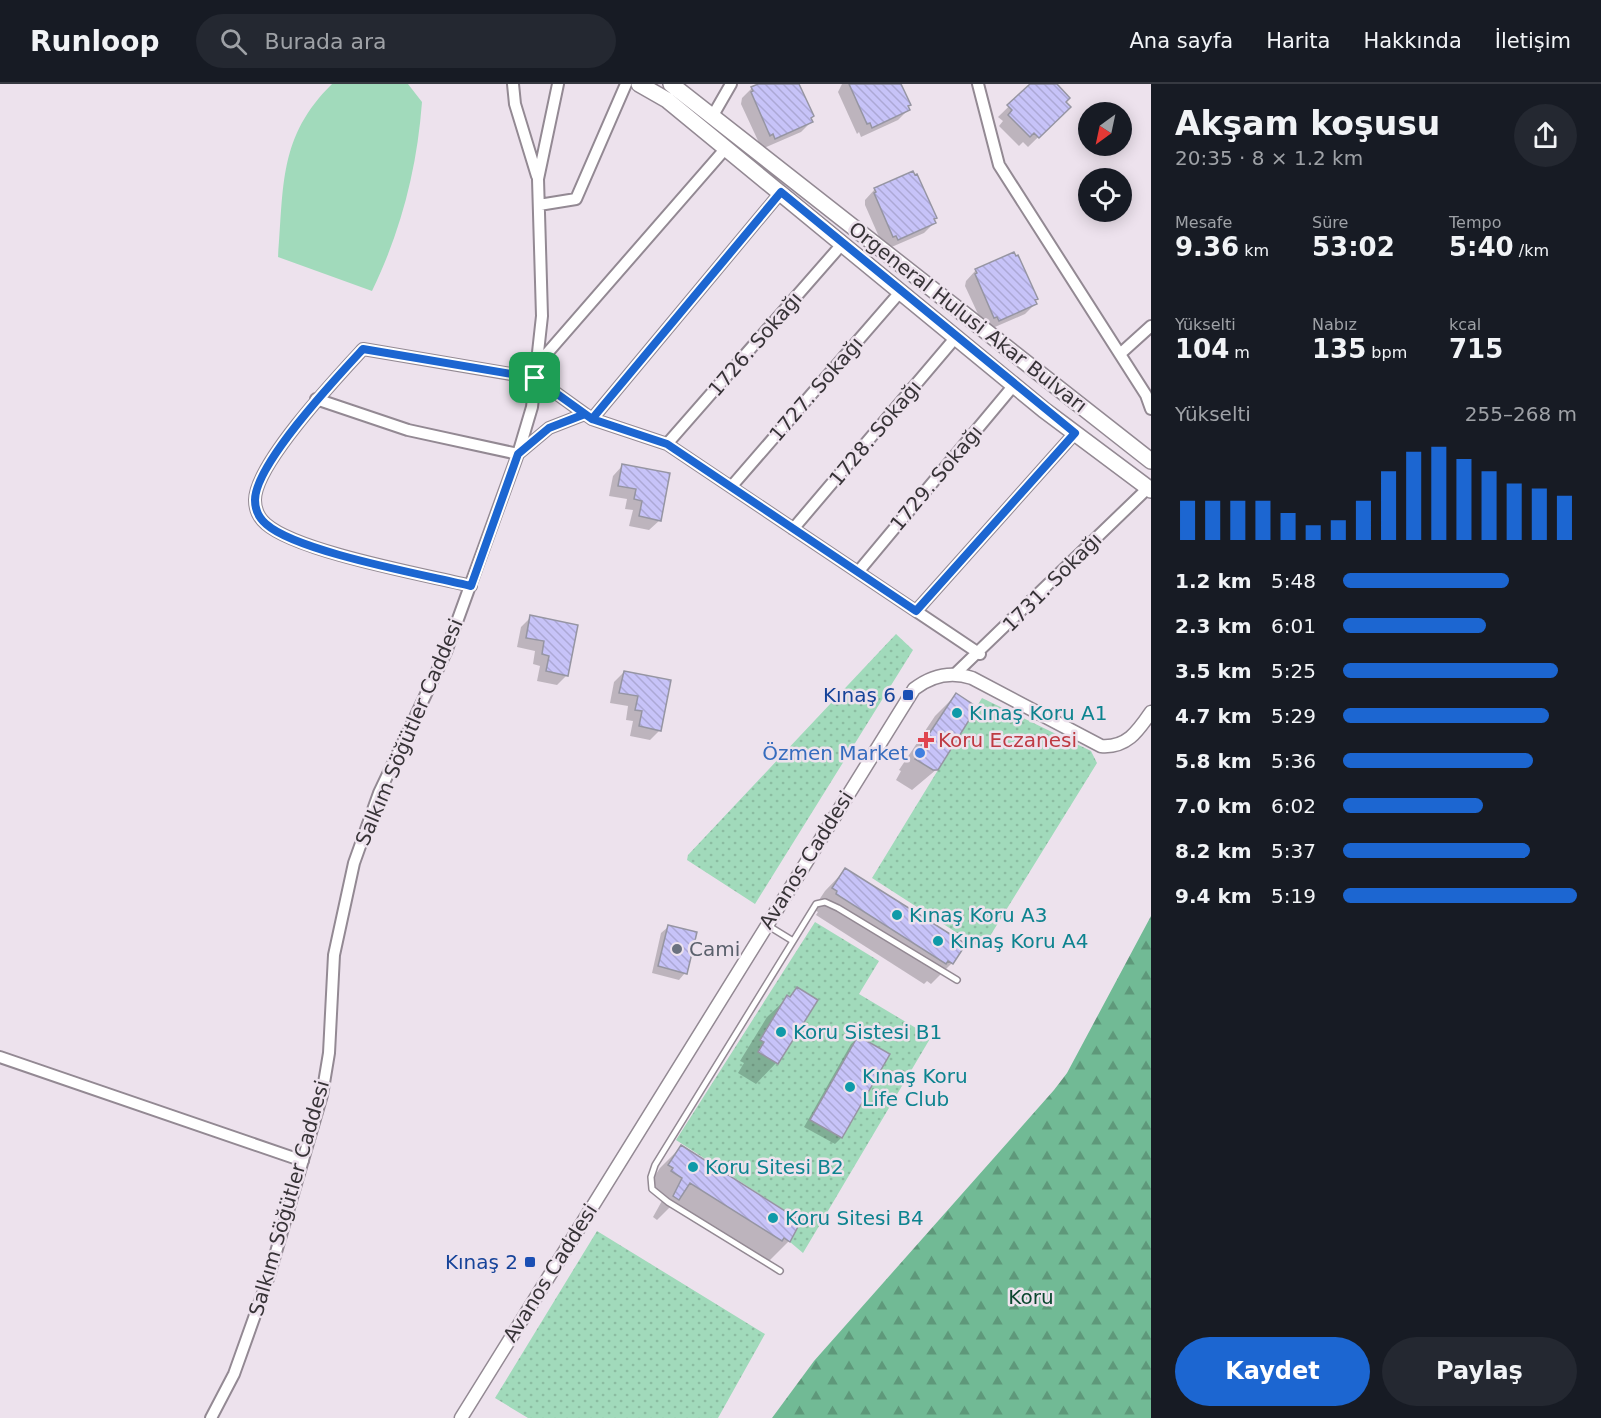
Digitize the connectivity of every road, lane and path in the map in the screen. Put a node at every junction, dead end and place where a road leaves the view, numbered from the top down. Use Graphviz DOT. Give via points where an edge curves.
graph roads {
  1 [pos="513,84"];
  2 [pos="558,84"];
  3 [pos="626,84"];
  4 [pos="639,84"];
  5 [pos="671,84"];
  6 [pos="731,84"];
  7 [pos="978,84"];
  8 [pos="712,117"];
  9 [pos="726,148"];
  10 [pos="538,179"];
  11 [pos="781,192"];
  12 [pos="538,205"];
  13 [pos="843,243"];
  14 [pos="901,291"];
  15 [pos="1151,326"];
  16 [pos="956,337"];
  17 [pos="1120,354"];
  18 [pos="536,366"];
  19 [pos="535,378"];
  20 [pos="1014,384"];
  21 [pos="1148,395"];
  22 [pos="316,399"];
  23 [pos="1151,409"];
  24 [pos="589,416"];
  25 [pos="1075,433"];
  26 [pos="667,444"];
  27 [pos="518,454"];
  28 [pos="1151,461"];
  29 [pos="731,487"];
  30 [pos="1149,489"];
  31 [pos="793,529"];
  32 [pos="858,572"];
  33 [pos="471,586"];
  34 [pos="916,611"];
  35 [pos="980,654"];
  36 [pos="955,674"];
  37 [pos="1151,712"];
  38 [pos="766,924"];
  39 [pos="793,941"];
  40 [pos="957,980"];
  41 [pos="0,1057"];
  42 [pos="303,1161"];
  43 [pos="780,1271"];
  44 [pos="211,1418"];
  45 [pos="461,1418"];
  1 -- 10 [label="street, Salkım Söğütler Caddesi" via="515,104"];
  2 -- 10 [label="street, Salkım Söğütler Caddesi"];
  3 -- 12 [label="street" via="576,199"];
  4 -- 9 [label="main road, Orgeneral Hulusi Akar Bulvarı" via="668,100"];
  5 -- 8 [label="main road, Orgeneral Hulusi Akar Bulvarı"];
  6 -- 8 [label="street"];
  7 -- 17 [label="street" via="999,165"];
  8 -- 28 [label="main road, Orgeneral Hulusi Akar Bulvarı"];
  9 -- 11 [label="main road, Orgeneral Hulusi Akar Bulvarı"];
  9 -- 18 [label="street"];
  10 -- 12 [label="street, Salkım Söğütler Caddesi"];
  11 -- 13 [label="main road, Orgeneral Hulusi Akar Bulvarı"];
  11 -- 24 [label="street"];
  12 -- 18 [label="street, Salkım Söğütler Caddesi" via="542,316"];
  13 -- 14 [label="main road, Orgeneral Hulusi Akar Bulvarı"];
  13 -- 26 [label="street, 1726. Sokağı"];
  14 -- 16 [label="main road, Orgeneral Hulusi Akar Bulvarı"];
  14 -- 29 [label="street, 1727. Sokağı"];
  15 -- 17 [label="street"];
  16 -- 20 [label="main road, Orgeneral Hulusi Akar Bulvarı"];
  16 -- 31 [label="street, 1728. Sokağı"];
  17 -- 21 [label="street"];
  18 -- 19 [label="street, Salkım Söğütler Caddesi"];
  19 -- 22 [label="street" via="363,349"];
  19 -- 24 [label="street"];
  19 -- 27 [label="street, Salkım Söğütler Caddesi" via="532,407"];
  20 -- 25 [label="main road, Orgeneral Hulusi Akar Bulvarı"];
  20 -- 32 [label="street, 1729. Sokağı"];
  21 -- 23 [label="street"];
  22 -- 27 [label="street" via="408,430"];
  22 -- 33 [label="street" via="268,466 255,496 261,519 280,533 330,551"];
  24 -- 26 [label="street"];
  24 -- 27 [label="street" via="549,428"];
  25 -- 30 [label="main road, Orgeneral Hulusi Akar Bulvarı"];
  25 -- 34 [label="street"];
  26 -- 29 [label="street"];
  27 -- 33 [label="street, Salkım Söğütler Caddesi"];
  29 -- 31 [label="street"];
  30 -- 35 [label="street, 1731. Sokağı"];
  31 -- 32 [label="street"];
  32 -- 34 [label="street"];
  33 -- 42 [label="street, Salkım Söğütler Caddesi" via="446,652 379,793 354,863 334,955 326,1074"];
  34 -- 35 [label="street"];
  35 -- 36 [label="street, 1731. Sokağı"];
  36 -- 37 [label="street" via="986,684 1101,746 1126,741"];
  36 -- 38 [label="street, Avanos Caddesi" via="930,679 908,695"];
  38 -- 39 [label="lane"];
  38 -- 45 [label="street, Avanos Caddesi"];
  39 -- 40 [label="lane" via="816,904 825,902"];
  39 -- 43 [label="lane" via="683,1117 651,1177 652,1189 668,1202"];
  41 -- 42 [label="street"];
  42 -- 44 [label="street, Salkım Söğütler Caddesi" via="243,1350"];
}
